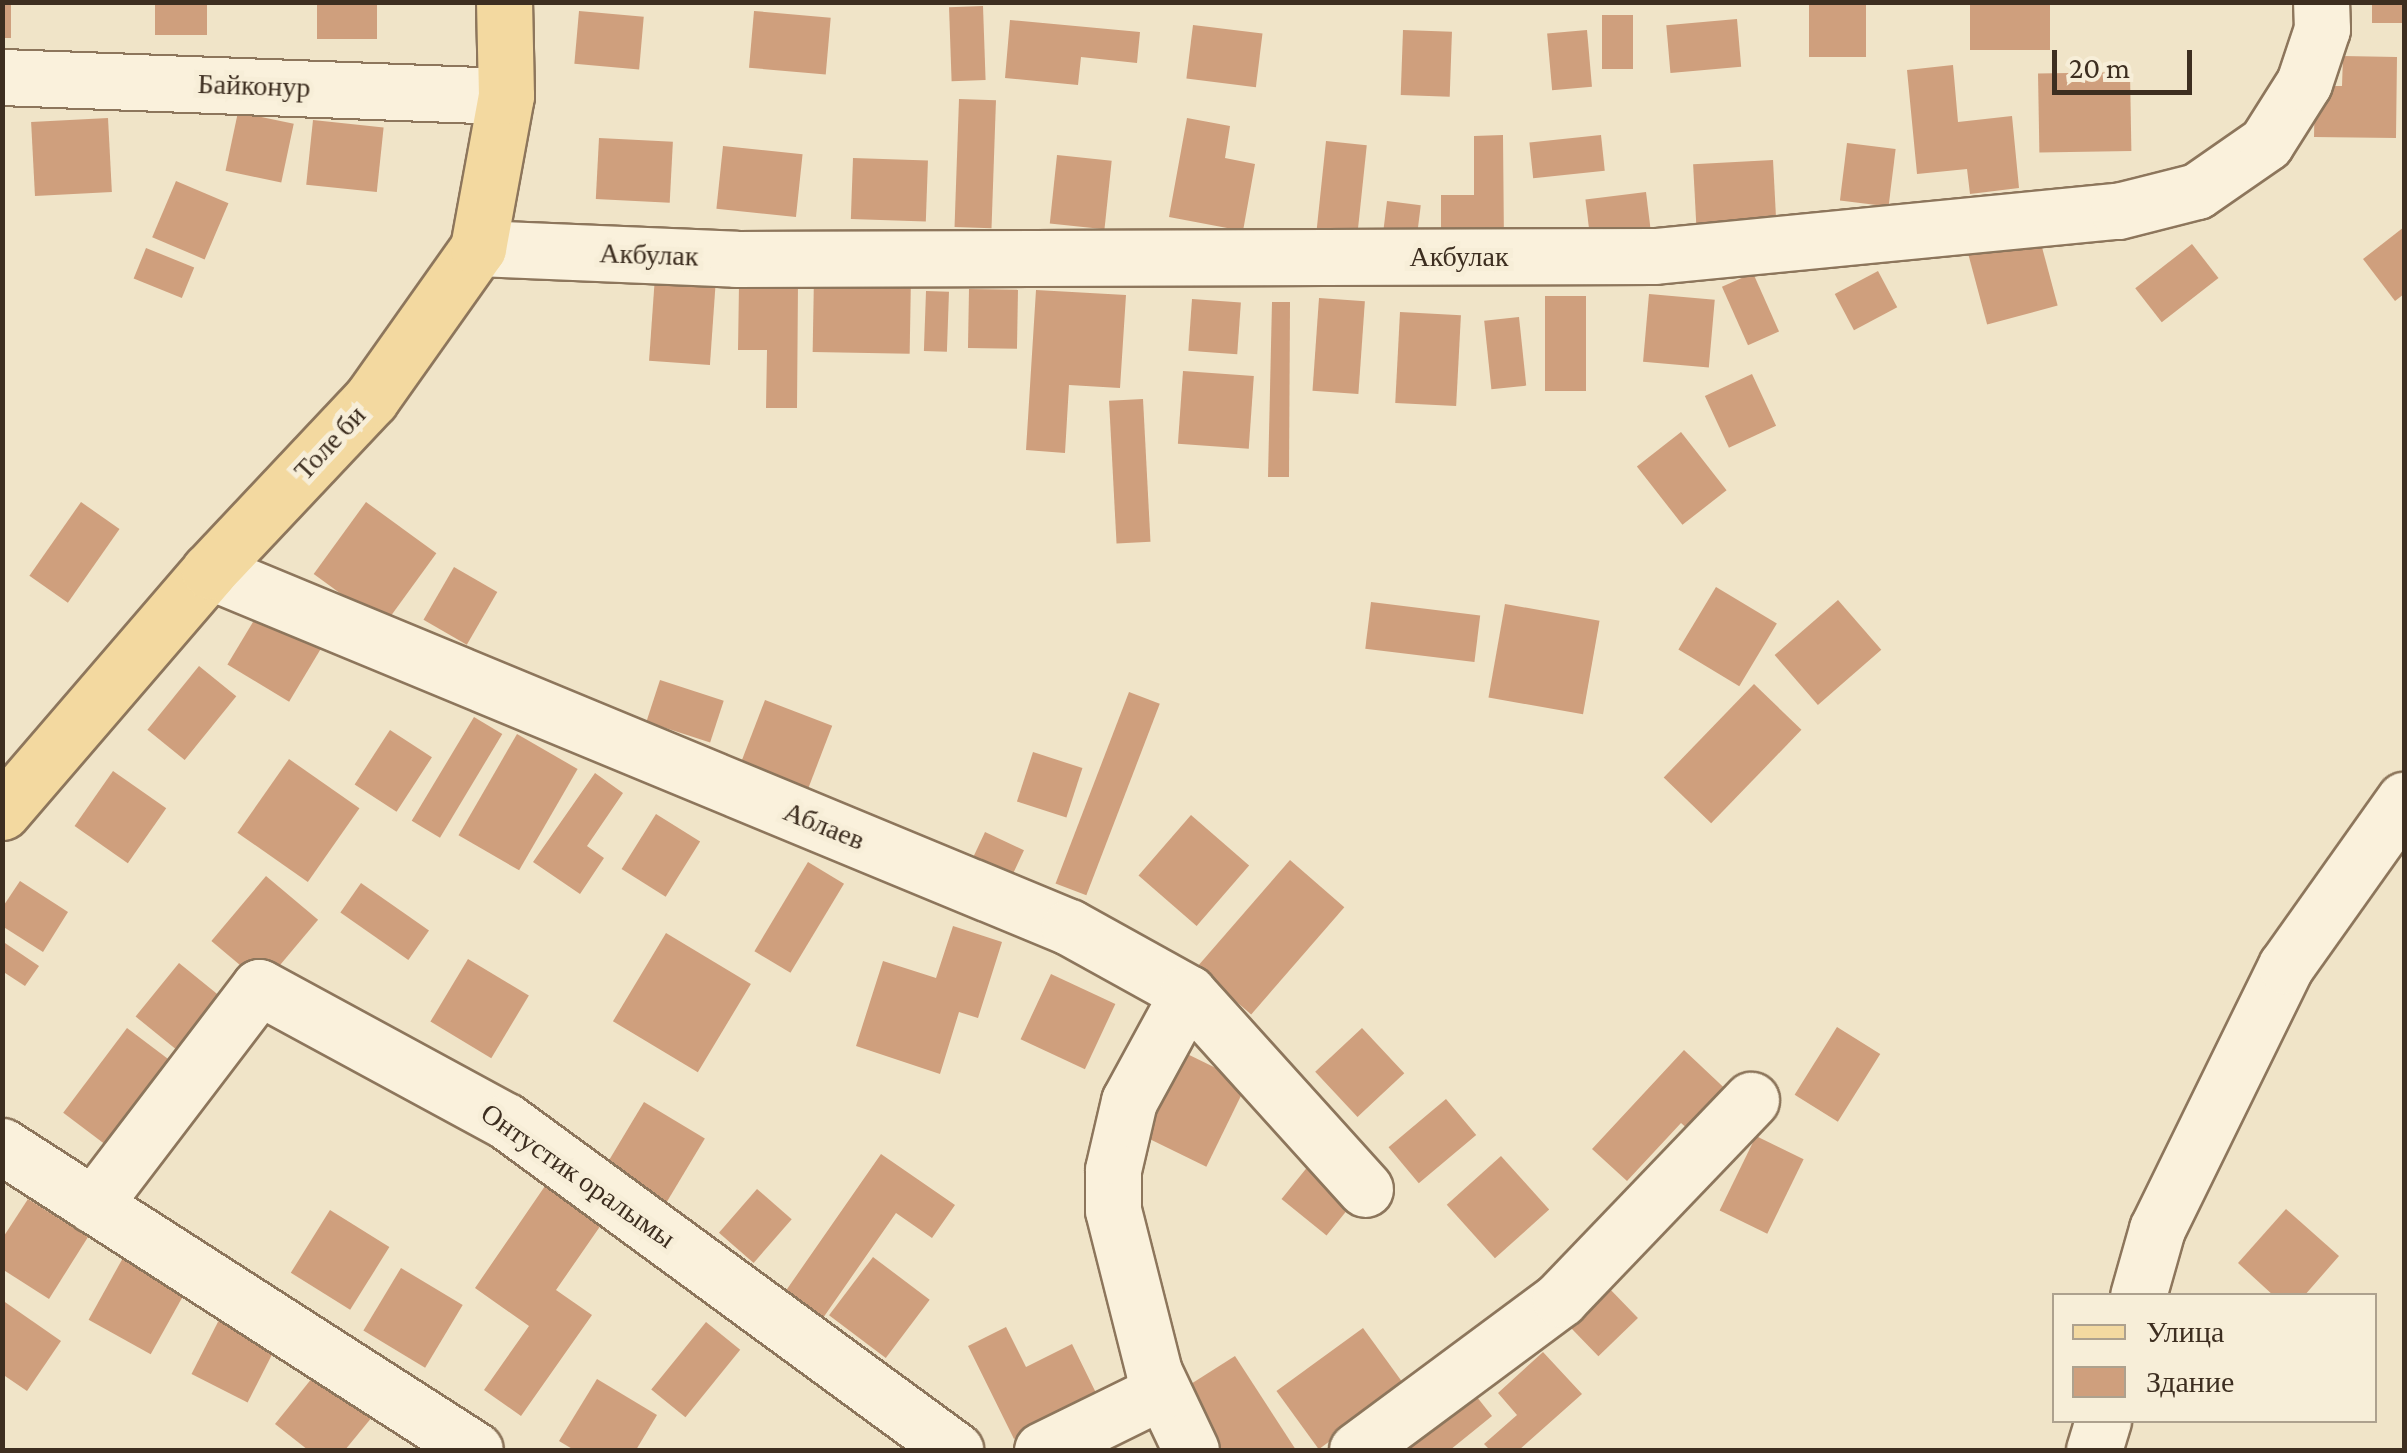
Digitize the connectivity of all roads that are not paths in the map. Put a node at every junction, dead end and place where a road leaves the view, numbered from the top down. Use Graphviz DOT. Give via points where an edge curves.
graph roads {
  1 [pos="504,2"];
  2 [pos="2320,2"];
  3 [pos="2,76"];
  4 [pos="506,96"];
  5 [pos="478,248"];
  6 [pos="209,571"];
  7 [pos="2404,800"];
  8 [pos="2,812"];
  9 [pos="1188,992"];
  10 [pos="1751,1100"];
  11 [pos="2,1146"];
  12 [pos="1365,1189"];
  13 [pos="93,1205"];
  14 [pos="2139,1293"];
  15 [pos="1162,1391"];
  16 [pos="2102,1423"];
  17 [pos="475,1450"];
  18 [pos="955,1450"];
  19 [pos="1042,1450"];
  20 [pos="1192,1450"];
  21 [pos="1357,1450"];
  22 [pos="2094,1450"];
  1 -- 4 [label="main road, Толе би"];
  2 -- 5 [label="street, Акбулак" via="2322,29 2304,83 2266,143 2197,192 2118,211 1655,256 736,258"];
  3 -- 4 [label="street, Байконур"];
  4 -- 5 [label="main road, Толе би"];
  5 -- 6 [label="main road, Толе би" via="371,399"];
  6 -- 8 [label="main road, Толе би"];
  6 -- 9 [label="street, Аблаев" via="1069,927"];
  7 -- 14 [label="street" via="2286,966 2157,1229"];
  9 -- 12 [label="street, Аблаев"];
  9 -- 15 [label="street" via="1129,1101 1113,1170 1113,1210"];
  10 -- 21 [label="street" via="1560,1299"];
  11 -- 13 [label="street"];
  13 -- 17 [label="street"];
  13 -- 18 [label="street, Онтустик оралымы" via="259,987 506,1120"];
  15 -- 19 [label="street"];
  15 -- 20 [label="street"];
  16 -- 22 [label="street"];
}
